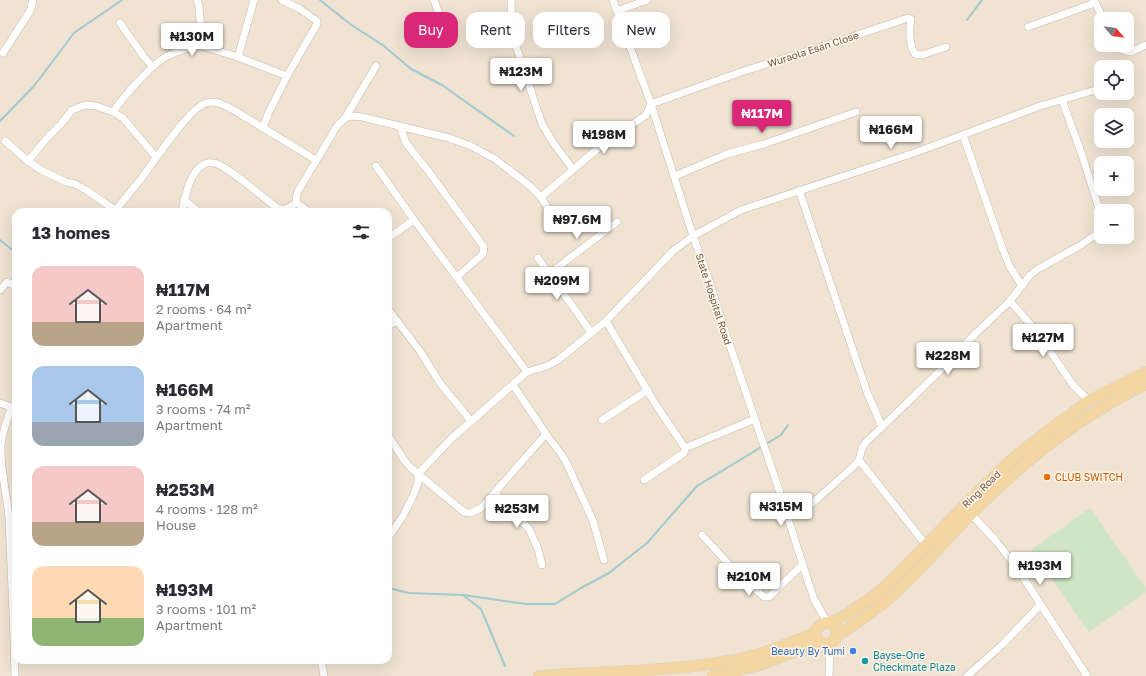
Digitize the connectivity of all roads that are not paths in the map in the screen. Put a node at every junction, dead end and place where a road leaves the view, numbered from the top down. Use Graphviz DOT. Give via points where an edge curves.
graph roads {
  1 [pos="33,0"];
  2 [pos="197,0"];
  3 [pos="254,0"];
  4 [pos="282,0"];
  5 [pos="434,0"];
  6 [pos="511,0"];
  7 [pos="613,0"];
  8 [pos="647,0"];
  9 [pos="1095,2"];
  10 [pos="438,11"];
  11 [pos="617,11"];
  12 [pos="1100,12"];
  13 [pos="120,23"];
  14 [pos="1028,27"];
  15 [pos="1146,45"];
  16 [pos="202,46"];
  17 [pos="946,47"];
  18 [pos="1134,51"];
  19 [pos="3,53"];
  20 [pos="238,57"];
  21 [pos="376,66"];
  22 [pos="153,67"];
  23 [pos="287,76"];
  24 [pos="1094,90"];
  25 [pos="1062,100"];
  26 [pos="651,104"];
  27 [pos="112,112"];
  28 [pos="856,112"];
  29 [pos="345,118"];
  30 [pos="400,126"];
  31 [pos="263,128"];
  32 [pos="963,135"];
  33 [pos="5,141"];
  34 [pos="156,157"];
  35 [pos="316,160"];
  36 [pos="28,161"];
  37 [pos="376,166"];
  38 [pos="573,169"];
  39 [pos="674,176"];
  40 [pos="799,190"];
  41 [pos="541,197"];
  42 [pos="184,200"];
  43 [pos="297,203"];
  44 [pos="1098,204"];
  45 [pos="110,208"];
  46 [pos="117,208"];
  47 [pos="183,208"];
  48 [pos="194,208"];
  49 [pos="277,208"];
  50 [pos="288,208"];
  51 [pos="304,208"];
  52 [pos="414,220"];
  53 [pos="556,222"];
  54 [pos="617,222"];
  55 [pos="392,235"];
  56 [pos="693,236"];
  57 [pos="1094,236"];
  58 [pos="538,258"];
  59 [pos="549,274"];
  60 [pos="457,277"];
  61 [pos="12,284"];
  62 [pos="1022,286"];
  63 [pos="0,290"];
  64 [pos="1010,301"];
  65 [pos="392,314"];
  66 [pos="397,321"];
  67 [pos="606,321"];
  68 [pos="392,324"];
  69 [pos="591,332"];
  70 [pos="527,372"];
  71 [pos="1146,372"];
  72 [pos="1146,384"];
  73 [pos="513,385"];
  74 [pos="648,390"];
  75 [pos="1090,402"];
  76 [pos="0,403"];
  77 [pos="755,418"];
  78 [pos="602,420"];
  79 [pos="471,421"];
  80 [pos="882,428"];
  81 [pos="546,434"];
  82 [pos="392,441"];
  83 [pos="685,448"];
  84 [pos="1,457"];
  85 [pos="859,460"];
  86 [pos="418,474"];
  87 [pos="644,480"];
  88 [pos="495,493"];
  89 [pos="971,514"];
  90 [pos="787,516"];
  91 [pos="392,532"];
  92 [pos="702,534"];
  93 [pos="926,545"];
  94 [pos="604,560"];
  95 [pos="803,564"];
  96 [pos="542,565"];
  97 [pos="12,583"];
  98 [pos="1040,605"];
  99 [pos="825,634"];
  100 [pos="15,664"];
  101 [pos="322,664"];
  102 [pos="15,676"];
  103 [pos="324,676"];
  104 [pos="539,676"];
  105 [pos="713,676"];
  106 [pos="829,676"];
  107 [pos="968,676"];
  108 [pos="1087,676"];
  1 -- 19 [label="street" via="30,11"];
  2 -- 16 [label="street"];
  3 -- 20 [label="street"];
  4 -- 23 [label="street" via="300,9 318,24"];
  5 -- 10 [label="street"];
  6 -- 38 [label="street" via="512,34 542,124"];
  7 -- 11 [label="street, State Hospital Road"];
  8 -- 11 [label="street"];
  9 -- 12 [label="street"];
  9 -- 14 [label="street"];
  11 -- 26 [label="street, State Hospital Road"];
  13 -- 22 [label="street"];
  15 -- 18 [label="street"];
  16 -- 20 [label="street"];
  16 -- 22 [label="street" via="166,56"];
  17 -- 26 [label="street, Wuraola Esan Close" via="922,55 915,54 911,47 911,19 908,18"];
  20 -- 23 [label="street"];
  21 -- 29 [label="street"];
  22 -- 27 [label="street"];
  23 -- 31 [label="street"];
  24 -- 25 [label="street"];
  25 -- 32 [label="street"];
  25 -- 44 [label="street"];
  26 -- 38 [label="street" via="646,115"];
  26 -- 39 [label="street, State Hospital Road"];
  27 -- 34 [label="street" via="123,118 136,131"];
  27 -- 36 [label="street" via="85,105 72,110"];
  28 -- 39 [label="street" via="727,154"];
  29 -- 30 [label="street" via="362,117"];
  29 -- 35 [label="street" via="337,126"];
  30 -- 41 [label="street" via="471,146 495,159"];
  30 -- 60 [label="street" via="406,144 484,247 483,254"];
  31 -- 34 [label="street" via="221,104 208,102 200,105"];
  31 -- 35 [label="street"];
  32 -- 40 [label="street"];
  32 -- 62 [label="street" via="1003,250"];
  33 -- 36 [label="street"];
  34 -- 46 [label="street"];
  35 -- 43 [label="street" via="298,191"];
  36 -- 45 [label="street" via="60,180 86,190"];
  37 -- 52 [label="street"];
  38 -- 41 [label="street"];
  39 -- 56 [label="street, State Hospital Road"];
  40 -- 56 [label="street" via="740,210"];
  40 -- 80 [label="street" via="867,392"];
  41 -- 53 [label="street"];
  42 -- 47 [label="street"];
  42 -- 48 [label="street"];
  42 -- 49 [label="street" via="197,170 209,162 226,169"];
  43 -- 50 [label="street"];
  43 -- 51 [label="street"];
  52 -- 55 [label="street"];
  52 -- 60 [label="street"];
  54 -- 59 [label="street"];
  56 -- 67 [label="street" via="673,251"];
  56 -- 77 [label="street, State Hospital Road"];
  57 -- 62 [label="street" via="1038,269"];
  58 -- 59 [label="street"];
  59 -- 69 [label="street"];
  60 -- 70 [label="street"];
  61 -- 63 [label="street" via="7,282"];
  62 -- 64 [label="street"];
  64 -- 75 [label="street" via="1036,332 1073,385"];
  64 -- 80 [label="street"];
  65 -- 66 [label="street"];
  66 -- 68 [label="street"];
  66 -- 79 [label="street" via="440,383"];
  67 -- 69 [label="street"];
  67 -- 74 [label="street"];
  69 -- 70 [label="street" via="558,360"];
  70 -- 73 [label="street"];
  71 -- 75 [label="main road, Ring Road"];
  72 -- 89 [label="main road, Ring Road" via="1055,439 1019,468"];
  73 -- 79 [label="street"];
  73 -- 81 [label="street"];
  74 -- 78 [label="street"];
  74 -- 83 [label="street"];
  75 -- 93 [label="main road, Ring Road" via="1010,461"];
  76 -- 84 [label="street" via="11,407 4,428"];
  77 -- 83 [label="street"];
  77 -- 90 [label="street, State Hospital Road"];
  79 -- 86 [label="street"];
  80 -- 85 [label="street" via="866,442"];
  81 -- 88 [label="street"];
  81 -- 94 [label="street" via="562,455 588,508"];
  82 -- 86 [label="street" via="404,460"];
  83 -- 87 [label="street" via="684,453"];
  84 -- 97 [label="street" via="8,506"];
  85 -- 90 [label="street" via="817,499"];
  85 -- 93 [label="street"];
  86 -- 88 [label="street" via="464,512 471,513 481,508"];
  86 -- 91 [label="street" via="413,496"];
  88 -- 96 [label="street" via="529,528"];
  89 -- 98 [label="street" via="1019,571"];
  89 -- 99 [label="main road, Ring Road" via="884,603"];
  90 -- 95 [label="street, State Hospital Road"];
  92 -- 95 [label="street" via="736,573 764,597 769,597"];
  93 -- 99 [label="main road, Ring Road" via="875,595"];
  95 -- 99 [label="street, State Hospital Road"];
  98 -- 107 [label="street"];
  98 -- 108 [label="street"];
  99 -- 104 [label="main road, Ring Road" via="736,660"];
  99 -- 105 [label="main road, Ring Road" via="760,665"];
  99 -- 106 [label="street, State Hospital Road"];
  100 -- 102 [label="street"];
  101 -- 103 [label="street"];
}
